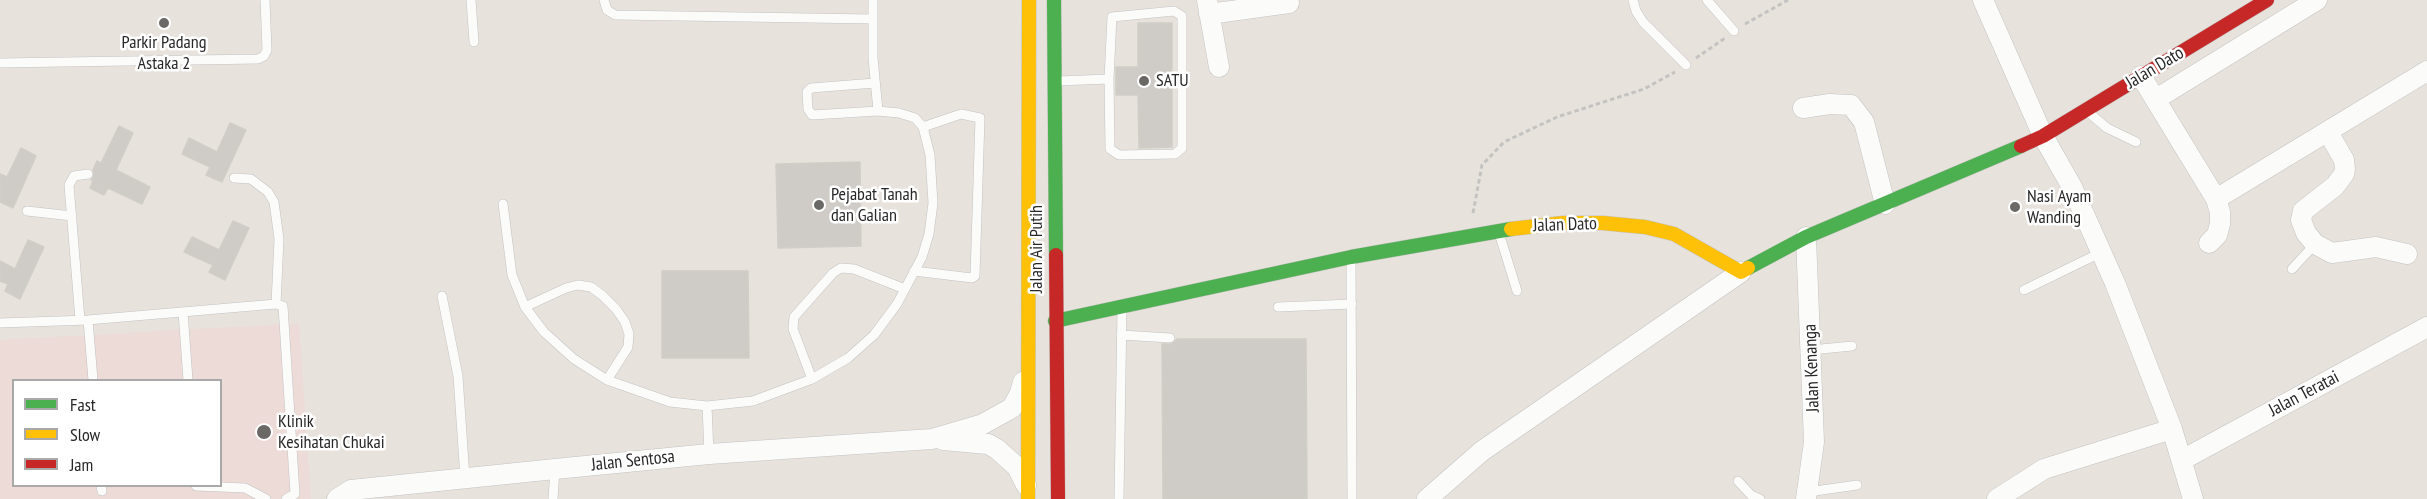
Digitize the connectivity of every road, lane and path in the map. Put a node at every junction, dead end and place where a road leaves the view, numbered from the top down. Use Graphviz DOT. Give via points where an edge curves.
graph roads {
  1 [pos="266,0"];
  2 [pos="471,0"];
  3 [pos="604,0"];
  4 [pos="873,0"];
  5 [pos="1029,0"];
  6 [pos="1054,0"];
  7 [pos="1633,0"];
  8 [pos="1707,0"];
  9 [pos="1788,0"];
  10 [pos="1983,0"];
  11 [pos="2267,0"];
  12 [pos="2318,0"];
  13 [pos="1289,3"];
  14 [pos="1208,7"];
  15 [pos="873,19"];
  16 [pos="1734,31"];
  17 [pos="474,42"];
  18 [pos="0,63"];
  19 [pos="1686,65"];
  20 [pos="1219,67"];
  21 [pos="2427,71"];
  22 [pos="2141,76"];
  23 [pos="1109,79"];
  24 [pos="1056,81"];
  25 [pos="875,83"];
  26 [pos="2156,99"];
  27 [pos="1803,108"];
  28 [pos="2086,110"];
  29 [pos="878,111"];
  30 [pos="923,127"];
  31 [pos="2328,132"];
  32 [pos="2043,136"];
  33 [pos="2136,141"];
  34 [pos="88,174"];
  35 [pos="234,178"];
  36 [pos="2216,199"];
  37 [pos="503,204"];
  38 [pos="1885,204"];
  39 [pos="27,211"];
  40 [pos="72,216"];
  41 [pos="1498,230"];
  42 [pos="1469,236"];
  43 [pos="1806,237"];
  44 [pos="2209,243"];
  45 [pos="2315,244"];
  46 [pos="2102,252"];
  47 [pos="2407,254"];
  48 [pos="1351,257"];
  49 [pos="2292,269"];
  50 [pos="914,271"];
  51 [pos="1741,272"];
  52 [pos="905,290"];
  53 [pos="2024,290"];
  54 [pos="1517,291"];
  55 [pos="442,296"];
  56 [pos="276,304"];
  57 [pos="1352,304"];
  58 [pos="1122,305"];
  59 [pos="525,307"];
  60 [pos="1278,307"];
  61 [pos="183,312"];
  62 [pos="84,320"];
  63 [pos="1055,321"];
  64 [pos="0,323"];
  65 [pos="2427,327"];
  66 [pos="1121,335"];
  67 [pos="1170,338"];
  68 [pos="1852,346"];
  69 [pos="1811,350"];
  70 [pos="1027,364"];
  71 [pos="93,379"];
  72 [pos="188,379"];
  73 [pos="812,379"];
  74 [pos="608,380"];
  75 [pos="707,406"];
  76 [pos="2172,429"];
  77 [pos="932,439"];
  78 [pos="709,454"];
  79 [pos="2182,460"];
  80 [pos="555,469"];
  81 [pos="465,478"];
  82 [pos="1738,481"];
  83 [pos="1857,485"];
  84 [pos="220,487"];
  85 [pos="1028,495"];
  86 [pos="1807,496"];
  87 [pos="266,499"];
  88 [pos="286,499"];
  89 [pos="337,499"];
  90 [pos="553,499"];
  91 [pos="1058,499"];
  92 [pos="1119,499"];
  93 [pos="1352,499"];
  94 [pos="1427,499"];
  95 [pos="1760,499"];
  96 [pos="1997,499"];
  97 [pos="2193,499"];
  1 -- 18 [label="lane" via="267,50 258,59"];
  2 -- 17 [label="lane"];
  3 -- 15 [label="lane" via="607,10 615,15"];
  4 -- 15 [label="lane"];
  5 -- 70 [label="street, Jalan Air Putih"];
  6 -- 24 [label="street, Jalan Air Putih"];
  7 -- 19 [label="lane" via="1643,22"];
  8 -- 16 [label="lane"];
  9 -- 16 [label="path"];
  10 -- 32 [label="street"];
  11 -- 22 [label="street, Jalan Dato"];
  12 -- 26 [label="street"];
  13 -- 14 [label="street"];
  14 -- 20 [label="street"];
  15 -- 25 [label="lane"];
  16 -- 19 [label="path"];
  19 -- 42 [label="path" via="1644,89 1557,117 1504,142 1482,165"];
  21 -- 31 [label="street"];
  22 -- 26 [label="street"];
  22 -- 28 [label="street, Jalan Dato"];
  23 -- 23 [label="lane" via="1112,17 1174,11 1182,16 1180,152 1113,153"];
  23 -- 24 [label="lane"];
  24 -- 63 [label="street, Jalan Air Putih"];
  25 -- 29 [label="lane"];
  25 -- 29 [label="lane" via="811,88 807,92 808,110 812,115"];
  26 -- 36 [label="street"];
  27 -- 38 [label="street" via="1851,105 1864,122"];
  28 -- 32 [label="street, Jalan Dato"];
  28 -- 33 [label="lane" via="2107,128"];
  29 -- 30 [label="lane" via="915,118"];
  30 -- 50 [label="lane" via="932,165 933,203 929,234"];
  30 -- 50 [label="lane" via="961,114 980,118 975,276"];
  31 -- 36 [label="street"];
  31 -- 45 [label="street" via="2345,169 2335,186 2301,214 2306,233"];
  32 -- 38 [label="street, Jalan Dato"];
  32 -- 46 [label="street"];
  34 -- 40 [label="lane" via="70,180"];
  35 -- 56 [label="lane" via="251,179 274,202 279,239"];
  36 -- 44 [label="street" via="2220,224"];
  37 -- 59 [label="lane" via="513,275"];
  38 -- 43 [label="street, Jalan Dato"];
  39 -- 40 [label="lane"];
  40 -- 62 [label="lane"];
  41 -- 42 [label="street, Jalan Dato"];
  41 -- 51 [label="street, Jalan Dato" via="1563,223 1645,227 1674,234"];
  41 -- 54 [label="lane"];
  42 -- 48 [label="street, Jalan Dato"];
  43 -- 51 [label="street, Jalan Dato"];
  43 -- 69 [label="street, Jalan Kenanga"];
  45 -- 47 [label="street" via="2332,253 2376,247"];
  45 -- 49 [label="lane"];
  46 -- 53 [label="lane"];
  46 -- 76 [label="street"];
  48 -- 57 [label="lane"];
  48 -- 58 [label="street, Jalan Dato"];
  50 -- 52 [label="lane"];
  51 -- 94 [label="street" via="1482,451"];
  52 -- 73 [label="lane" via="874,335 848,358"];
  52 -- 73 [label="lane" via="854,269 841,268 833,273 794,317 793,329"];
  55 -- 81 [label="lane" via="463,415"];
  56 -- 61 [label="lane"];
  56 -- 88 [label="lane" via="284,307 295,494"];
  57 -- 60 [label="lane"];
  57 -- 93 [label="lane"];
  58 -- 63 [label="street, Jalan Dato"];
  58 -- 66 [label="lane"];
  59 -- 74 [label="lane" via="551,339"];
  59 -- 74 [label="lane" via="578,285 591,287 602,295 621,316 629,334 627,347"];
  61 -- 62 [label="lane"];
  61 -- 72 [label="lane"];
  62 -- 64 [label="lane"];
  62 -- 71 [label="lane"];
  63 -- 91 [label="street, Jalan Air Putih"];
  65 -- 79 [label="street, Jalan Teratai"];
  66 -- 67 [label="lane"];
  66 -- 92 [label="lane"];
  68 -- 69 [label="lane"];
  69 -- 86 [label="street, Jalan Kenanga" via="1814,442"];
  70 -- 77 [label="street" via="1012,408 983,424"];
  70 -- 85 [label="street, Jalan Air Putih"];
  73 -- 75 [label="lane" via="753,401"];
  74 -- 75 [label="lane" via="670,402"];
  75 -- 78 [label="lane"];
  76 -- 79 [label="street"];
  76 -- 96 [label="street" via="2044,469"];
  77 -- 78 [label="street, Jalan Sentosa"];
  77 -- 85 [label="street" via="988,444 997,449 1017,467"];
  78 -- 80 [label="street, Jalan Sentosa"];
  79 -- 97 [label="street"];
  80 -- 81 [label="street, Jalan Sentosa"];
  80 -- 90 [label="lane"];
  81 -- 89 [label="street, Jalan Sentosa" via="351,490"];
  82 -- 95 [label="lane"];
  83 -- 86 [label="lane"];
  84 -- 87 [label="lane" via="245,488"];
}
